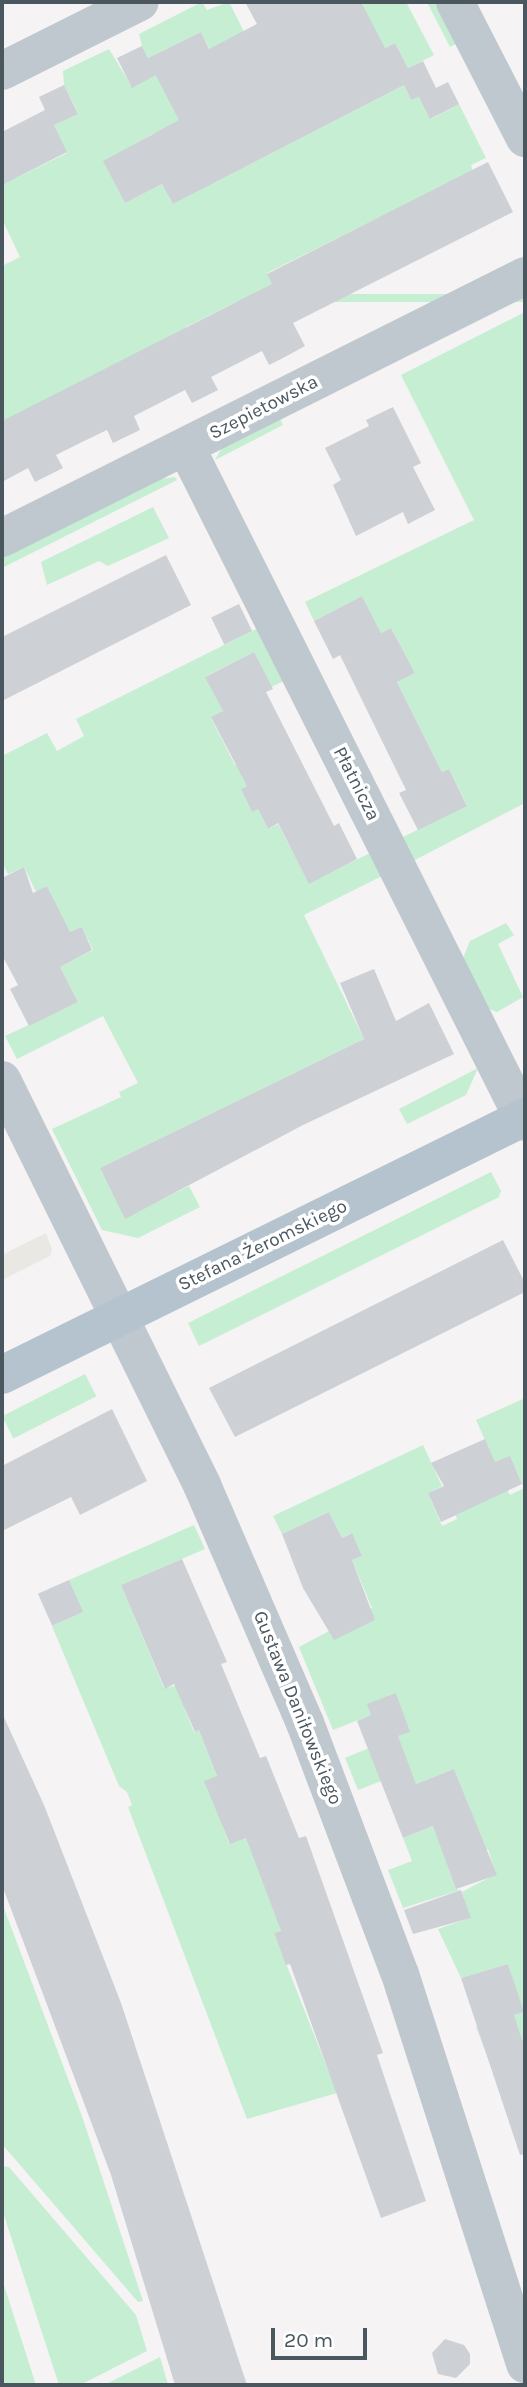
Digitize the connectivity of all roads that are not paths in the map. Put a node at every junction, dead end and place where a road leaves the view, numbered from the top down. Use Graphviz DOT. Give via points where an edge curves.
graph roads {
  1 [pos="140,2"];
  2 [pos="455,2"];
  3 [pos="2,71"];
  4 [pos="525,138"];
  5 [pos="525,276"];
  6 [pos="186,447"];
  7 [pos="2,538"];
  8 [pos="2,1080"];
  9 [pos="524,1119"];
  10 [pos="120,1316"];
  11 [pos="2,1376"];
  12 [pos="525,2364"];
  1 -- 3 [label="street"];
  2 -- 4 [label="street"];
  5 -- 6 [label="street, Szepietowska"];
  6 -- 7 [label="street, Szepietowska"];
  6 -- 9 [label="street, Płatnicza"];
  8 -- 10 [label="street, Gustawa Daniłowskiego"];
  9 -- 10 [label="main road, Stefana Żeromskiego"];
  10 -- 11 [label="main road, Stefana Żeromskiego"];
  10 -- 12 [label="street, Gustawa Daniłowskiego" via="242,1573 305,1723 400,1974"];
}
